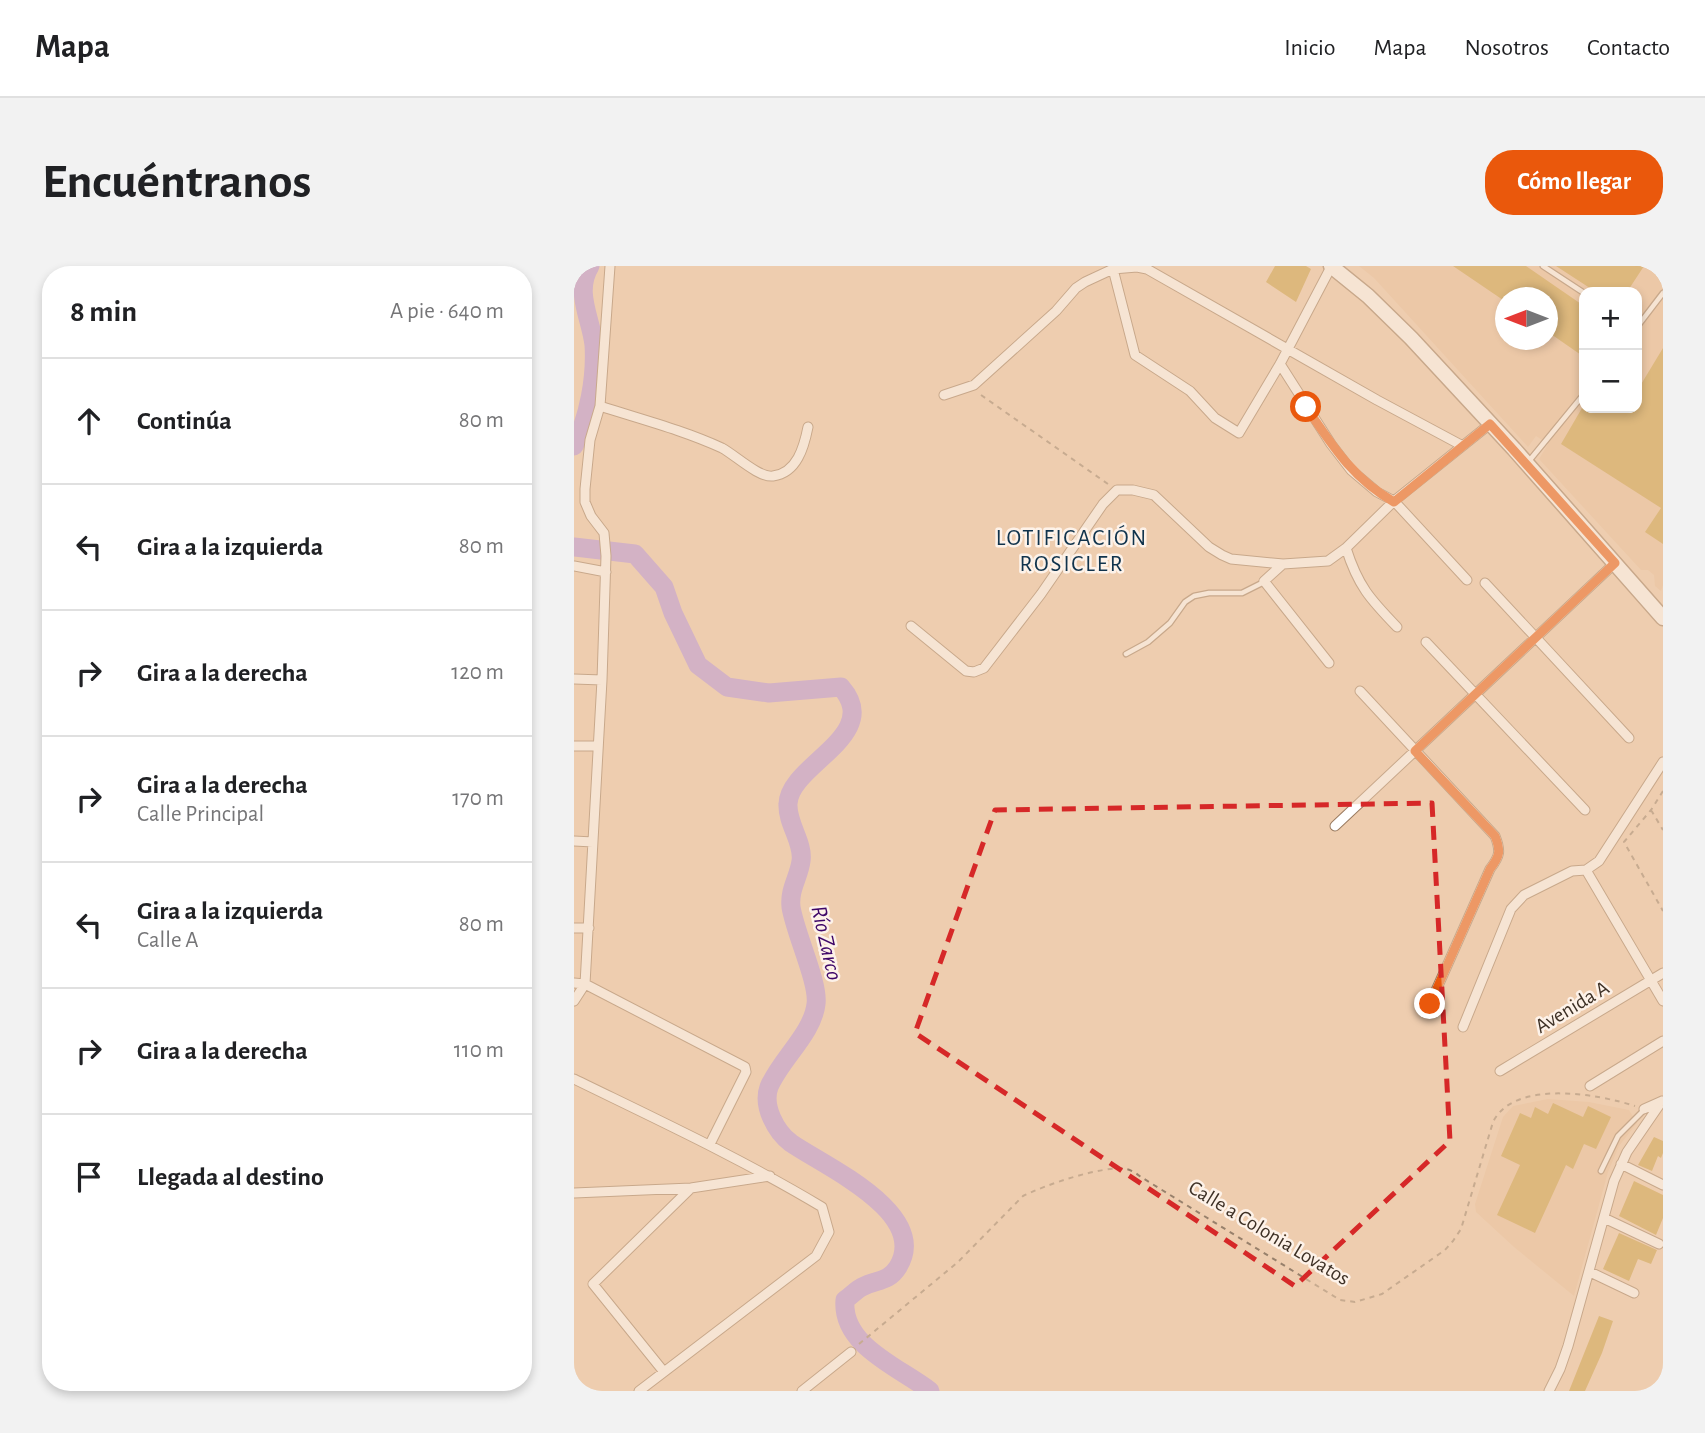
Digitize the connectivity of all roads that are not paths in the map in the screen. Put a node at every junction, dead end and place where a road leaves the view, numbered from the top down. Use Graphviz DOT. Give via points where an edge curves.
graph roads {
  1 [pos="610,266"];
  2 [pos="1331,266"];
  3 [pos="1543,266"];
  4 [pos="1113,269"];
  5 [pos="1579,290"];
  6 [pos="1663,293"];
  7 [pos="1642,320"];
  8 [pos="1287,348"];
  9 [pos="1280,364"];
  10 [pos="944,395"];
  11 [pos="1579,400"];
  12 [pos="600,406"];
  13 [pos="1490,424"];
  14 [pos="808,427"];
  15 [pos="1461,445"];
  16 [pos="1527,464"];
  17 [pos="1394,502"];
  18 [pos="1346,548"];
  19 [pos="1615,563"];
  20 [pos="1283,564"];
  21 [pos="574,566"];
  22 [pos="606,572"];
  23 [pos="1467,580"];
  24 [pos="1264,581"];
  25 [pos="1485,583"];
  26 [pos="1663,618"];
  27 [pos="911,626"];
  28 [pos="1397,627"];
  29 [pos="1535,638"];
  30 [pos="1426,642"];
  31 [pos="1126,654"];
  32 [pos="1329,663"];
  33 [pos="574,679"];
  34 [pos="602,680"];
  35 [pos="1360,691"];
  36 [pos="1475,694"];
  37 [pos="1629,738"];
  38 [pos="574,746"];
  39 [pos="598,746"];
  40 [pos="1415,751"];
  41 [pos="1663,762"];
  42 [pos="1585,810"];
  43 [pos="1335,825"];
  44 [pos="574,841"];
  45 [pos="593,842"];
  46 [pos="1586,870"];
  47 [pos="574,928"];
  48 [pos="589,928"];
  49 [pos="1663,973"];
  50 [pos="1651,980"];
  51 [pos="574,983"];
  52 [pos="585,984"];
  53 [pos="574,1001"];
  54 [pos="1663,1001"];
  55 [pos="1430,1004"];
  56 [pos="1463,1027"];
  57 [pos="1663,1041"];
  58 [pos="1500,1071"];
  59 [pos="574,1079"];
  60 [pos="1590,1086"];
  61 [pos="1662,1100"];
  62 [pos="1644,1109"];
  63 [pos="710,1144"];
  64 [pos="1621,1164"];
  65 [pos="1601,1171"];
  66 [pos="770,1176"];
  67 [pos="1663,1185"];
  68 [pos="691,1188"];
  69 [pos="574,1193"];
  70 [pos="1604,1218"];
  71 [pos="1659,1244"];
  72 [pos="1590,1272"];
  73 [pos="1634,1293"];
  74 [pos="851,1352"];
  75 [pos="664,1372"];
  76 [pos="639,1391"];
  77 [pos="802,1391"];
  78 [pos="1549,1391"];
  1 -- 12 [label="street"];
  2 -- 8 [label="street"];
  2 -- 13 [label="main road" via="1411,338"];
  3 -- 5 [label="lane"];
  4 -- 8 [label="street" via="1147,269"];
  4 -- 9 [label="street" via="1135,355 1191,391 1226,427 1239,433"];
  4 -- 10 [label="street" via="1076,288 974,385"];
  6 -- 7 [label="lane"];
  8 -- 9 [label="street"];
  8 -- 15 [label="street"];
  9 -- 17 [label="street" via="1351,470"];
  11 -- 16 [label="lane"];
  12 -- 14 [label="street" via="723,449 771,477 794,464 804,449"];
  12 -- 22 [label="street" via="590,440 585,502 604,533"];
  13 -- 15 [label="street"];
  13 -- 16 [label="main road"];
  15 -- 17 [label="street"];
  16 -- 19 [label="main road"];
  17 -- 18 [label="street"];
  17 -- 23 [label="street"];
  18 -- 20 [label="street" via="1328,561"];
  18 -- 28 [label="street" via="1355,575"];
  19 -- 26 [label="main road"];
  19 -- 29 [label="street"];
  20 -- 24 [label="street"];
  20 -- 27 [label="street" via="1222,555 1154,495 1117,490 984,667 965,671"];
  21 -- 22 [label="street"];
  22 -- 34 [label="street"];
  24 -- 31 [label="lane" via="1242,593 1194,596 1148,642"];
  24 -- 32 [label="street"];
  25 -- 29 [label="street"];
  29 -- 36 [label="street"];
  29 -- 37 [label="street"];
  30 -- 36 [label="street"];
  33 -- 34 [label="street"];
  34 -- 39 [label="street"];
  35 -- 40 [label="street"];
  36 -- 40 [label="street"];
  36 -- 42 [label="street"];
  38 -- 39 [label="street"];
  39 -- 45 [label="street"];
  40 -- 43 [label="street"];
  40 -- 55 [label="street" via="1495,836 1500,848"];
  41 -- 46 [label="street" via="1599,861"];
  44 -- 45 [label="street"];
  45 -- 48 [label="street"];
  46 -- 50 [label="street"];
  46 -- 56 [label="street" via="1572,871 1524,895 1511,909"];
  47 -- 48 [label="street"];
  48 -- 52 [label="street"];
  49 -- 50 [label="street, Avenida A"];
  50 -- 54 [label="street"];
  50 -- 58 [label="street, Avenida A"];
  51 -- 52 [label="street"];
  52 -- 53 [label="street"];
  52 -- 63 [label="street" via="745,1067"];
  57 -- 60 [label="street"];
  59 -- 63 [label="street"];
  61 -- 62 [label="street"];
  61 -- 64 [label="street"];
  62 -- 65 [label="lane" via="1618,1136"];
  63 -- 66 [label="street"];
  64 -- 67 [label="street"];
  64 -- 70 [label="street"];
  66 -- 68 [label="street"];
  66 -- 75 [label="street" via="822,1207 829,1232 816,1256"];
  68 -- 69 [label="street"];
  68 -- 75 [label="street" via="593,1284"];
  70 -- 71 [label="street"];
  70 -- 72 [label="street"];
  72 -- 73 [label="street"];
  72 -- 78 [label="street"];
  74 -- 77 [label="street"];
  75 -- 76 [label="street"];
}
